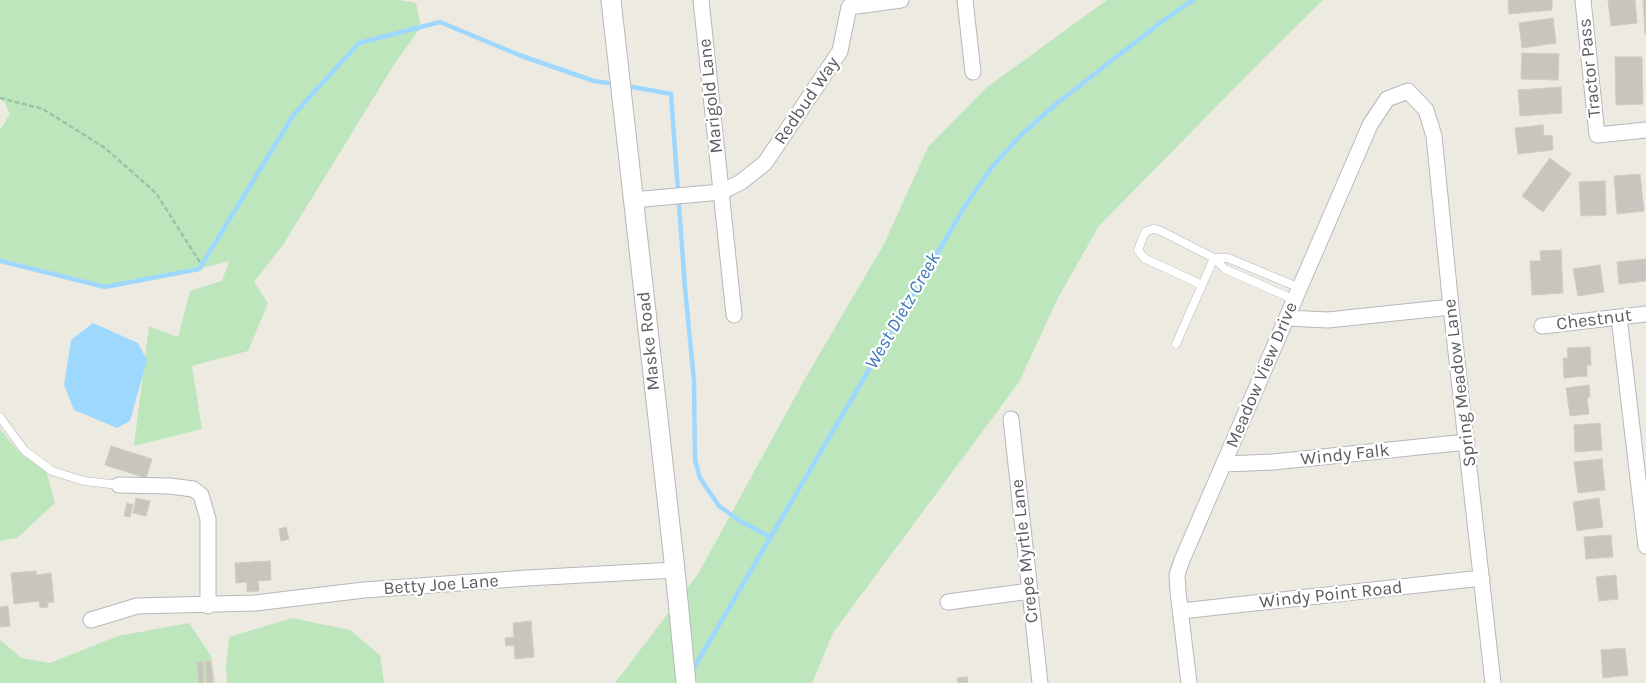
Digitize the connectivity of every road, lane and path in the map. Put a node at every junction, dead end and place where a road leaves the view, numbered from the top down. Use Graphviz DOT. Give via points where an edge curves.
graph roads {
  1 [pos="611,0"];
  2 [pos="701,0"];
  3 [pos="901,0"];
  4 [pos="966,0"];
  5 [pos="1583,0"];
  6 [pos="973,72"];
  7 [pos="1408,91"];
  8 [pos="0,98"];
  9 [pos="1646,130"];
  10 [pos="721,192"];
  11 [pos="633,200"];
  12 [pos="1214,258"];
  13 [pos="201,264"];
  14 [pos="1202,286"];
  15 [pos="1297,294"];
  16 [pos="1451,307"];
  17 [pos="1646,314"];
  18 [pos="734,315"];
  19 [pos="1619,317"];
  20 [pos="1287,318"];
  21 [pos="1542,326"];
  22 [pos="1176,344"];
  23 [pos="0,417"];
  24 [pos="1011,419"];
  25 [pos="1467,442"];
  26 [pos="1224,464"];
  27 [pos="119,485"];
  28 [pos="1646,546"];
  29 [pos="675,570"];
  30 [pos="1482,578"];
  31 [pos="1030,592"];
  32 [pos="948,602"];
  33 [pos="208,606"];
  34 [pos="1181,611"];
  35 [pos="91,620"];
  36 [pos="686,683"];
  37 [pos="1040,683"];
  38 [pos="1189,683"];
  39 [pos="1493,683"];
  1 -- 11 [label="street, Maske Road"];
  2 -- 10 [label="street, Marigold Lane"];
  3 -- 10 [label="street, Redbud Way" via="849,7 840,51 770,155 741,182"];
  4 -- 6 [label="street"];
  5 -- 9 [label="street, Tractor Pass" via="1597,136"];
  7 -- 15 [label="street, Meadow View Drive" via="1387,99 1370,125"];
  7 -- 16 [label="street, Spring Meadow Lane" via="1426,110 1434,136"];
  8 -- 13 [label="path" via="43,109 105,148 156,193"];
  10 -- 11 [label="street"];
  10 -- 18 [label="street, Marigold Lane"];
  11 -- 29 [label="street, Maske Road"];
  12 -- 14 [label="lane"];
  12 -- 14 [label="lane" via="1159,230 1145,232 1138,250 1144,258"];
  12 -- 15 [label="lane" via="1225,269"];
  12 -- 15 [label="lane" via="1228,258"];
  14 -- 22 [label="lane"];
  15 -- 20 [label="street, Meadow View Drive"];
  16 -- 20 [label="street" via="1328,320"];
  16 -- 25 [label="street, Spring Meadow Lane"];
  17 -- 19 [label="street, Chestnut"];
  19 -- 21 [label="street, Chestnut"];
  19 -- 28 [label="street"];
  20 -- 26 [label="street, Meadow View Drive"];
  23 -- 27 [label="lane" via="24,450 52,471 84,481"];
  24 -- 31 [label="street, Crepe Myrtle Lane"];
  25 -- 26 [label="street, Windy Falk"];
  25 -- 30 [label="street, Spring Meadow Lane"];
  26 -- 34 [label="street, Meadow View Drive" via="1182,560 1178,576"];
  27 -- 33 [label="street" via="193,489 202,496 208,518"];
  29 -- 33 [label="street, Betty Joe Lane" via="527,578"];
  29 -- 36 [label="street, Maske Road"];
  30 -- 34 [label="street, Windy Point Road"];
  30 -- 39 [label="street, Spring Meadow Lane"];
  31 -- 32 [label="street"];
  31 -- 37 [label="street, Crepe Myrtle Lane"];
  33 -- 35 [label="street, Betty Joe Lane" via="138,606"];
  34 -- 38 [label="street, Meadow View Drive"];
}
